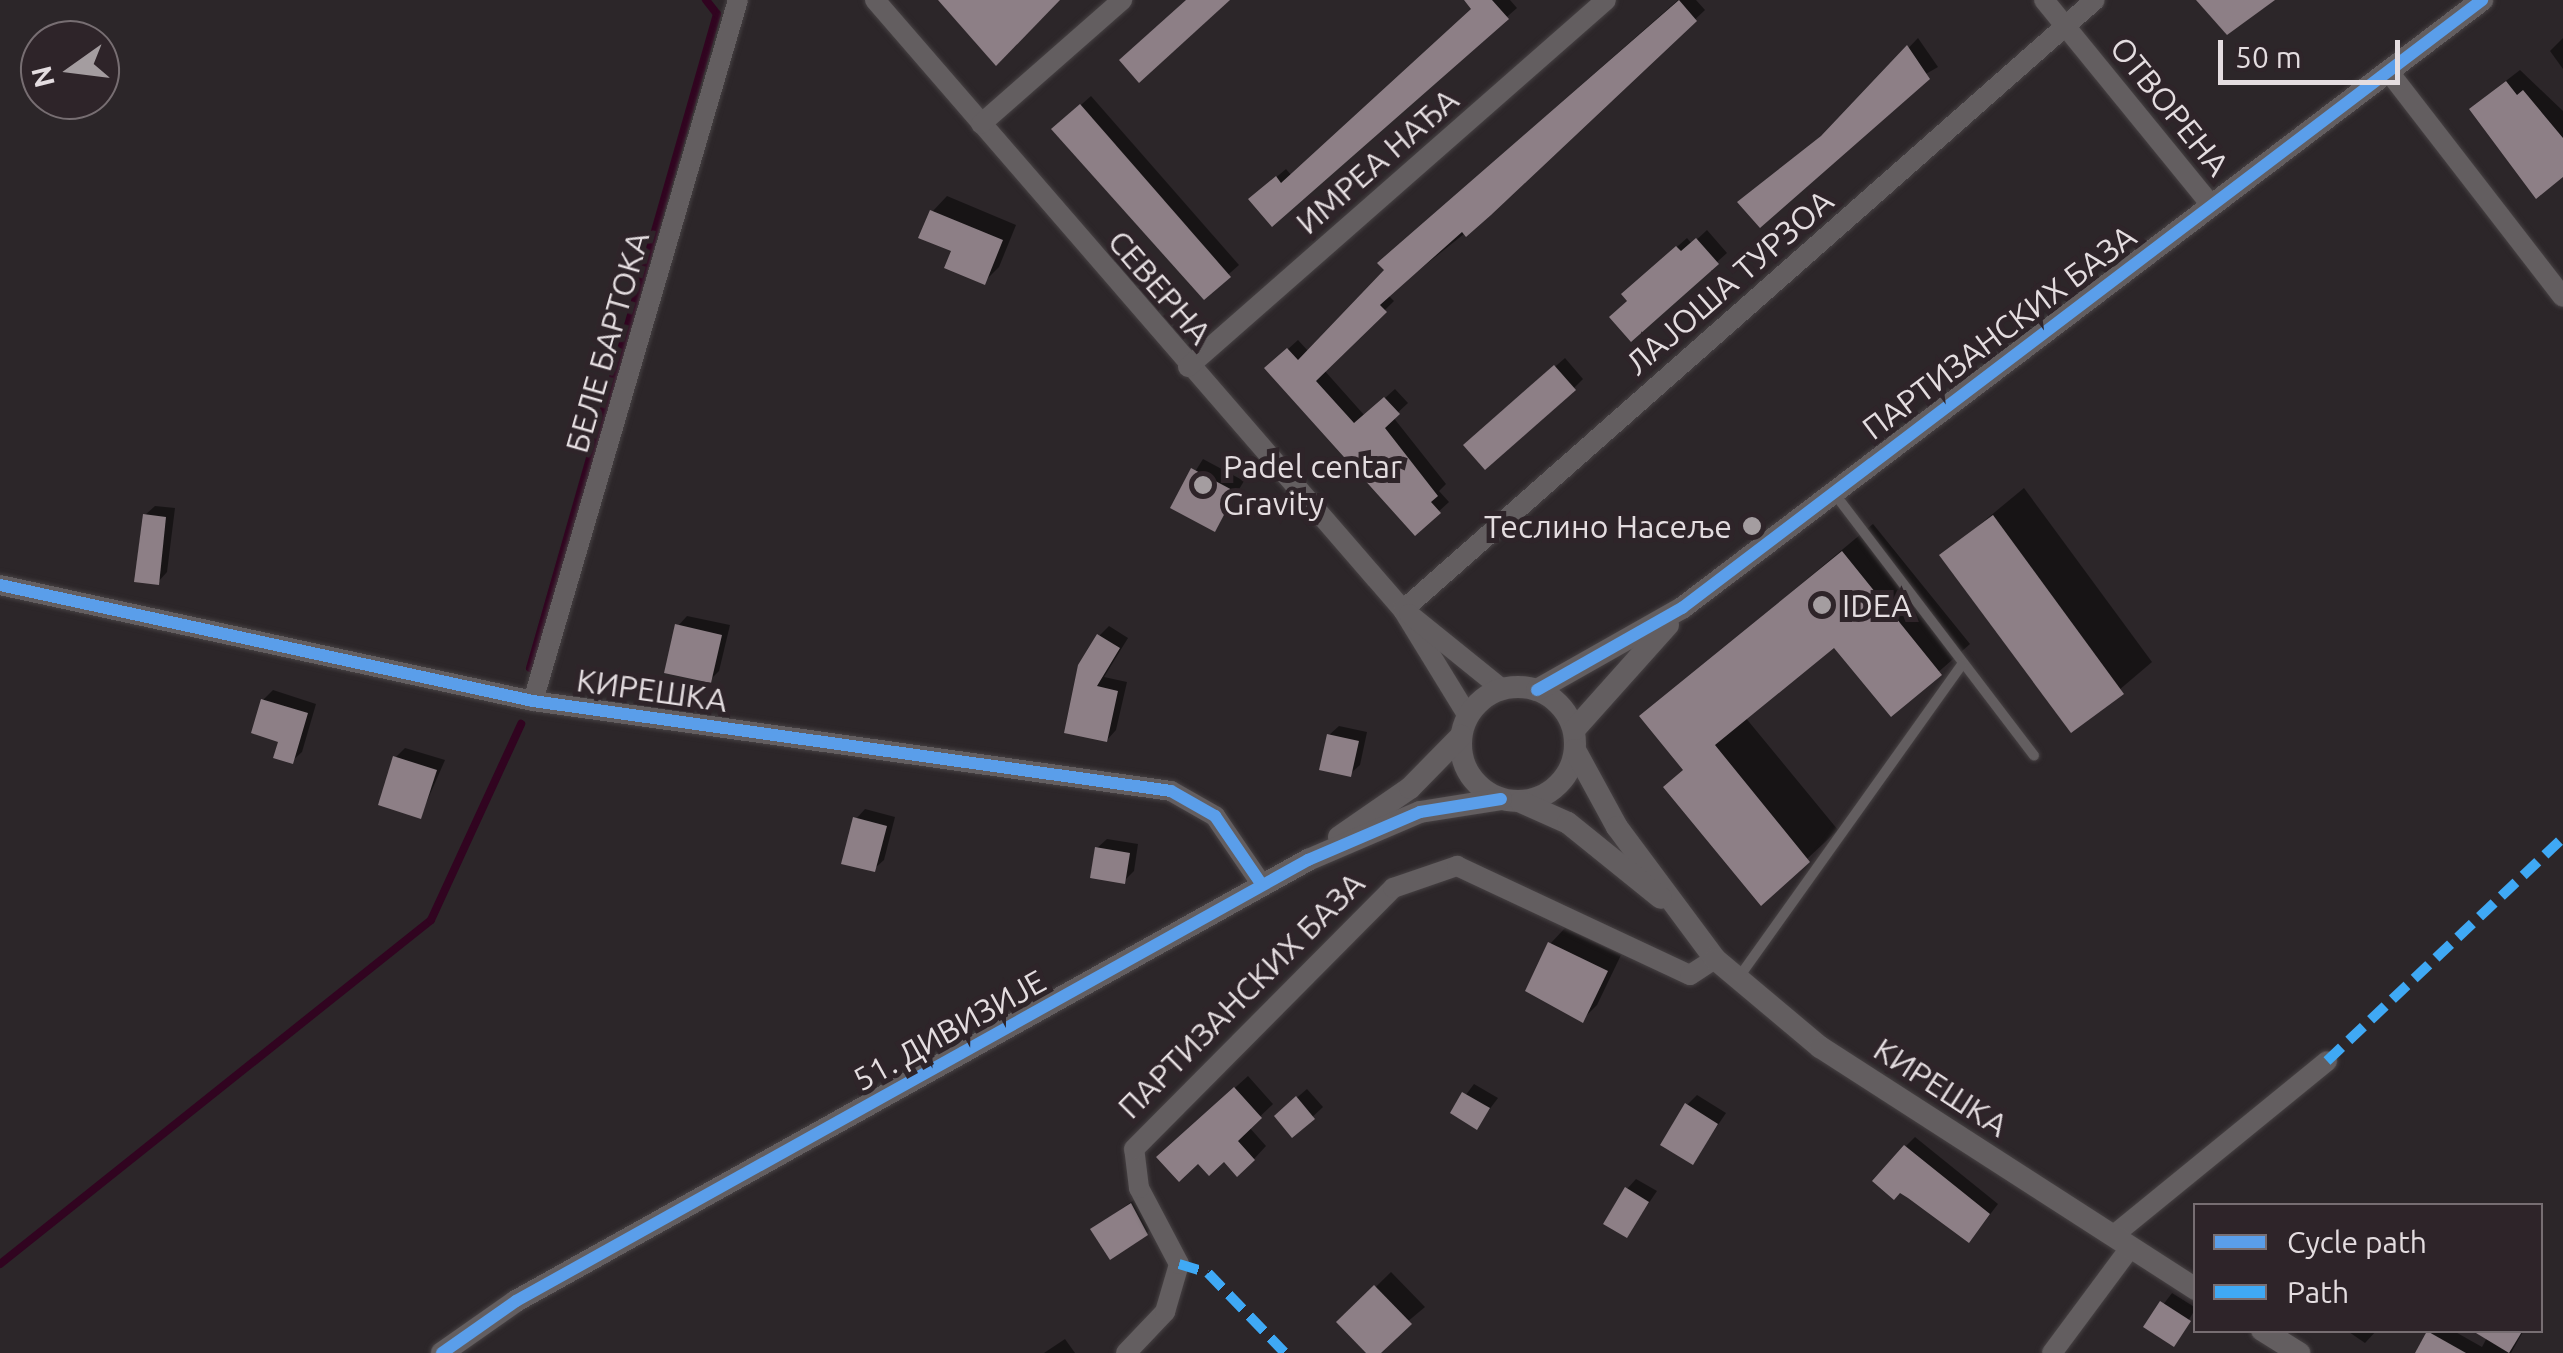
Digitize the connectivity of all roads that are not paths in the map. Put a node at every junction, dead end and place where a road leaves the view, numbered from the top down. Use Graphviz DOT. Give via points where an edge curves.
graph roads {
  1 [pos="738,0"];
  2 [pos="875,0"];
  3 [pos="1122,0"];
  4 [pos="1606,0"];
  5 [pos="2044,0"];
  6 [pos="2095,0"];
  7 [pos="2482,0"];
  8 [pos="2066,25"];
  9 [pos="2389,72"];
  10 [pos="980,124"];
  11 [pos="2211,204"];
  12 [pos="2563,296"];
  13 [pos="1188,366"];
  14 [pos="1834,492"];
  15 [pos="0,584"];
  16 [pos="1682,608"];
  17 [pos="1403,610"];
  18 [pos="1962,664"];
  19 [pos="1502,690"];
  20 [pos="1537,690"];
  21 [pos="533,702"];
  22 [pos="1465,726"];
  23 [pos="1574,740"];
  24 [pos="2034,756"];
  25 [pos="1511,800"];
  26 [pos="1308,860"];
  27 [pos="1262,885"];
  28 [pos="1676,909"];
  29 [pos="1716,959"];
  30 [pos="1738,978"];
  31 [pos="2327,1062"];
  32 [pos="2122,1241"];
  33 [pos="2193,1287"];
  34 [pos="2267,1333"];
  35 [pos="442,1353"];
  36 [pos="1126,1353"];
  37 [pos="2052,1353"];
  38 [pos="2298,1353"];
  1 -- 21 [label="street, БЕЛЕ БАРТОКА"];
  2 -- 10 [label="street, СЕВЕРНА"];
  3 -- 10 [label="street"];
  4 -- 13 [label="street, ИМРЕА НАЂА"];
  5 -- 8 [label="street, ОТВОРЕНА"];
  6 -- 8 [label="street, ЛАЈОША ТУРЗОА"];
  7 -- 9 [label="street, ПАРТИЗАНСКИХ БАЗА"];
  8 -- 11 [label="street, ОТВОРЕНА"];
  8 -- 17 [label="street, ЛАЈОША ТУРЗОА"];
  9 -- 11 [label="street, ПАРТИЗАНСКИХ БАЗА"];
  9 -- 12 [label="street"];
  10 -- 13 [label="street, СЕВЕРНА"];
  11 -- 14 [label="street, ПАРТИЗАНСКИХ БАЗА"];
  13 -- 17 [label="street, СЕВЕРНА"];
  14 -- 16 [label="street, ПАРТИЗАНСКИХ БАЗА"];
  14 -- 18 [label="lane"];
  15 -- 21 [label="street, КИРЕШКА"];
  16 -- 20 [label="street, ПАРТИЗАНСКИХ БАЗА"];
  16 -- 23 [label="street, ПАРТИЗАНСКИХ БАЗА"];
  17 -- 19 [label="street, СЕВЕРНА"];
  17 -- 22 [label="street, СЕВЕРНА"];
  18 -- 24 [label="lane"];
  18 -- 30 [label="lane"];
  19 -- 20 [label="street"];
  19 -- 22 [label="street"];
  20 -- 23 [label="street" via="1564,710"];
  21 -- 27 [label="street, КИРЕШКА" via="1171,791 1215,816"];
  22 -- 25 [label="street" via="1470,775"];
  22 -- 26 [label="street, 51. ДИВИЗИЈЕ" via="1410,788"];
  23 -- 25 [label="street" via="1558,786"];
  23 -- 28 [label="street, КИРЕШКА" via="1606,810"];
  25 -- 26 [label="street, 51. ДИВИЗИЈЕ" via="1420,812"];
  25 -- 28 [label="street, КИРЕШКА" via="1568,823"];
  26 -- 27 [label="street, 51. ДИВИЗИЈЕ"];
  27 -- 35 [label="street, 51. ДИВИЗИЈЕ" via="516,1301"];
  28 -- 29 [label="street, КИРЕШКА"];
  29 -- 30 [label="street, КИРЕШКА"];
  29 -- 36 [label="street, ПАРТИЗАНСКИХ БАЗА" via="1690,975 1457,866 1393,888 1134,1149 1140,1188 1179,1264 1165,1312"];
  30 -- 32 [label="street, КИРЕШКА" via="1834,1057"];
  31 -- 32 [label="street"];
  32 -- 33 [label="street, КИРЕШКА"];
  32 -- 37 [label="street"];
  34 -- 38 [label="street"];
}
